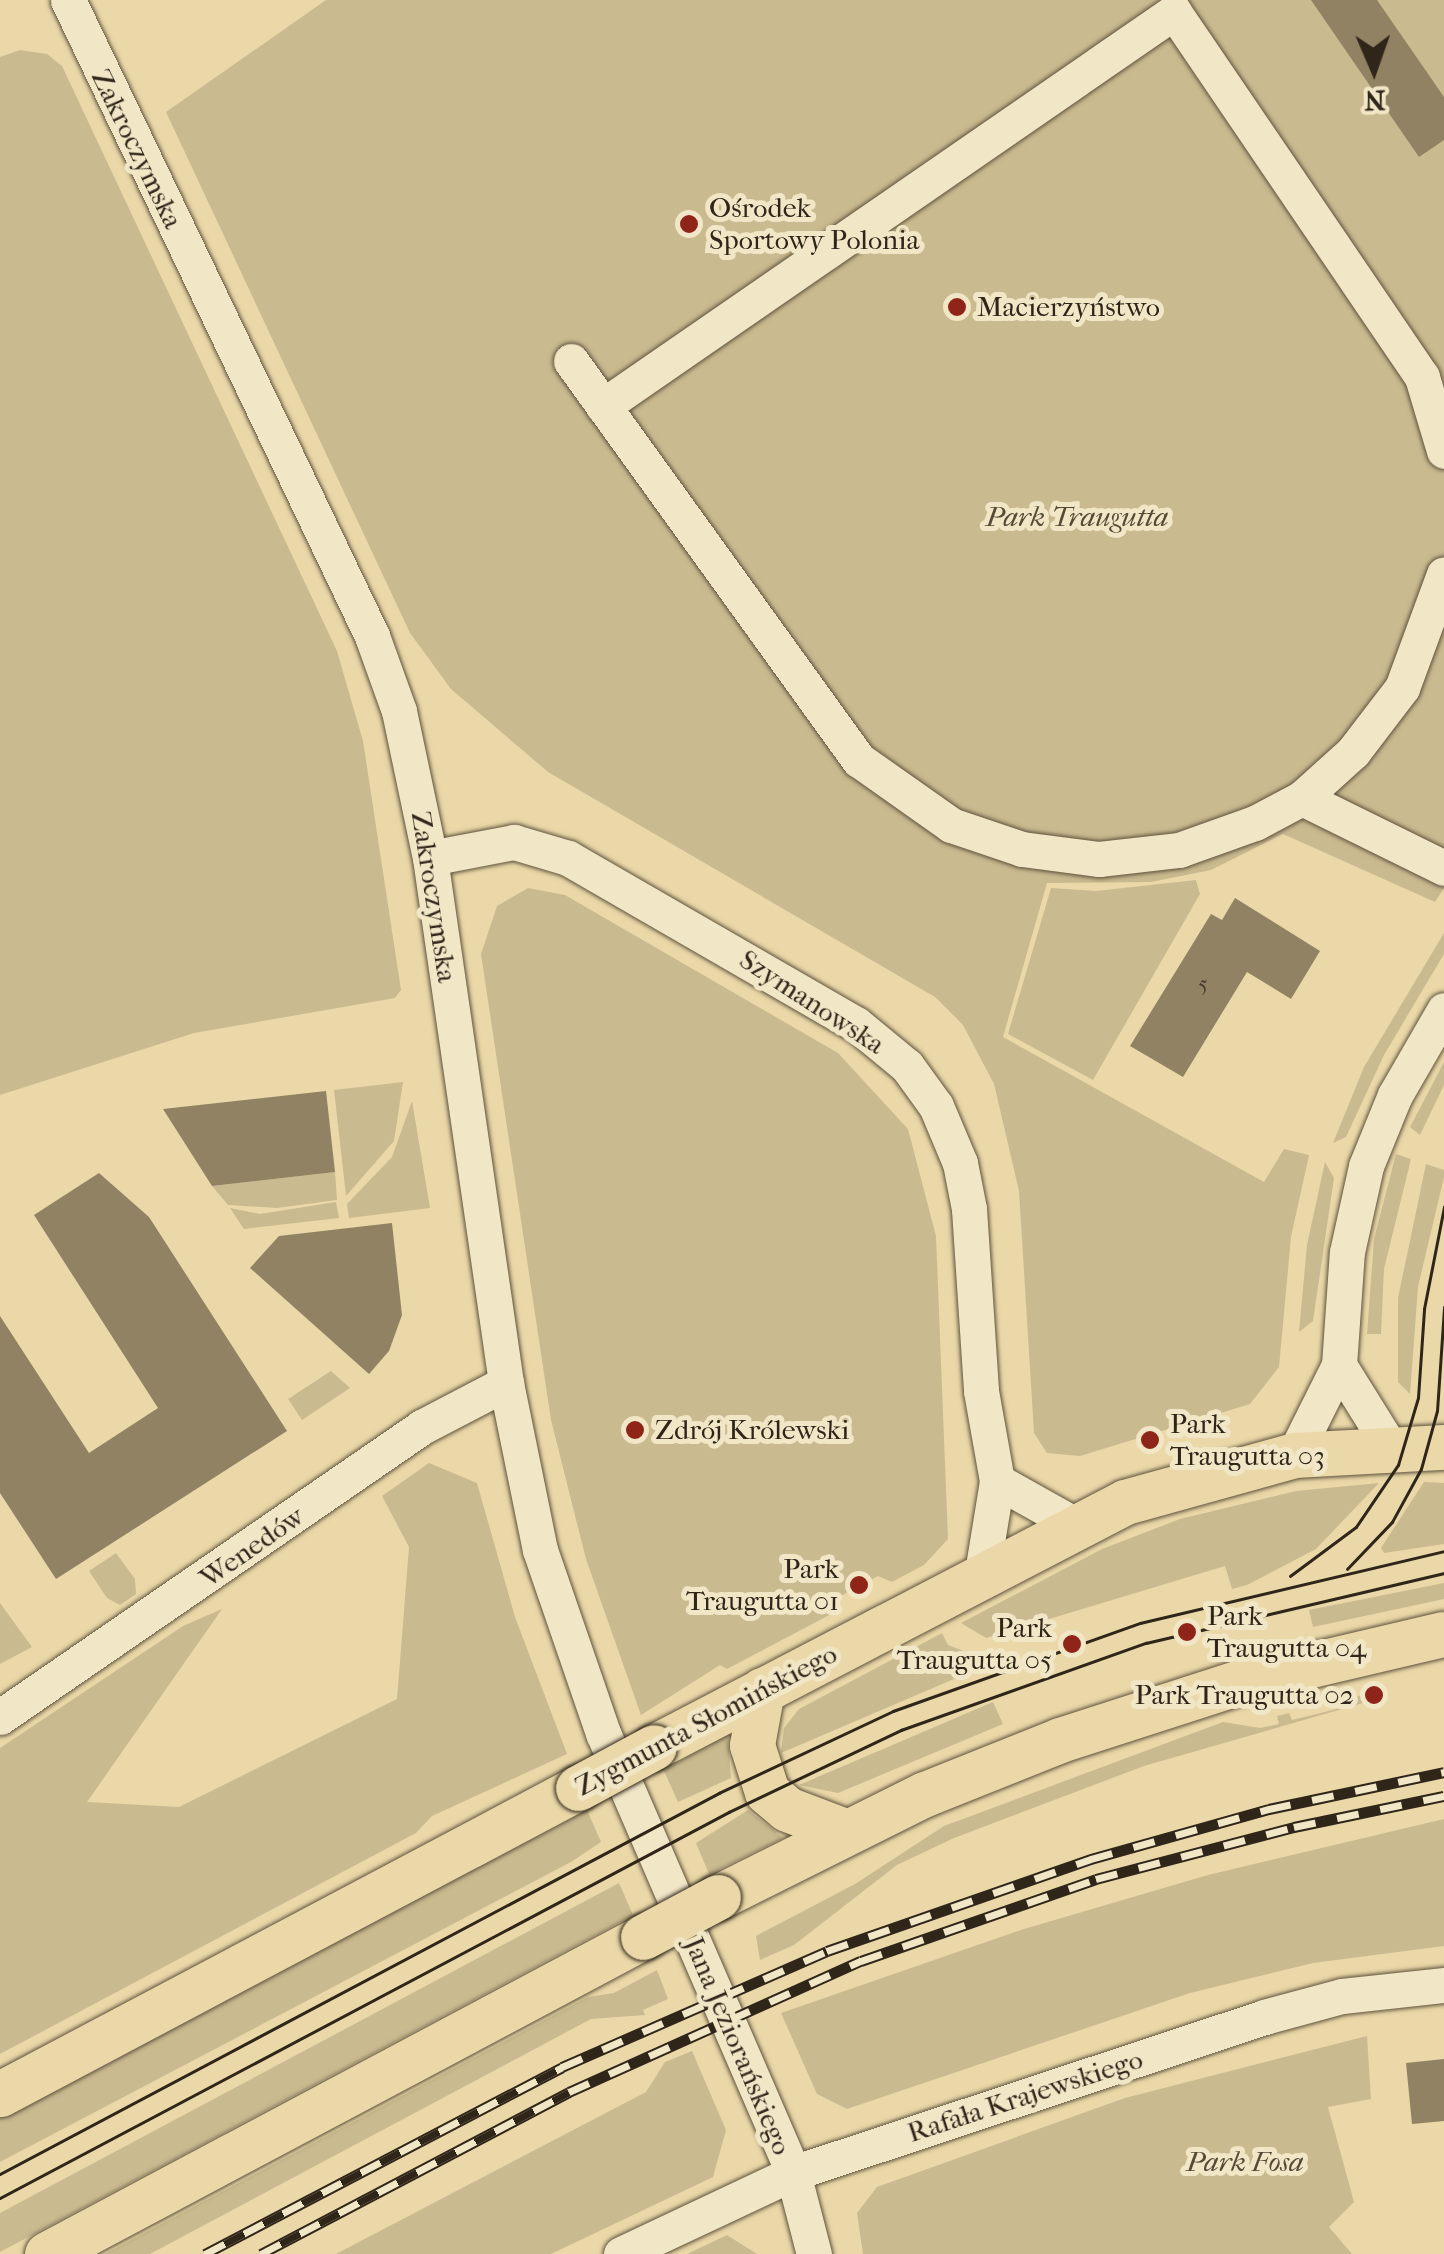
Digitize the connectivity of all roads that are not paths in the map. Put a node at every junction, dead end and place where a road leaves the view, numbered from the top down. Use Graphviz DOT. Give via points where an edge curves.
graph roads {
  1 [pos="68,0"];
  2 [pos="571,361"];
  3 [pos="603,406"];
  4 [pos="1444,451"];
  5 [pos="1444,574"];
  6 [pos="1302,798"];
  7 [pos="430,858"];
  8 [pos="1444,868"];
  9 [pos="1444,1010"];
  10 [pos="1339,1365"];
  11 [pos="506,1383"];
  12 [pos="1390,1447"];
  13 [pos="1444,1447"];
  14 [pos="1294,1456"];
  15 [pos="997,1481"];
  16 [pos="1074,1524"];
  17 [pos="982,1573"];
  18 [pos="1444,1634"];
  19 [pos="762,1690"];
  20 [pos="0,1716"];
  21 [pos="845,1832"];
  22 [pos="648,1843"];
  23 [pos="1444,1985"];
  24 [pos="0,2094"];
  25 [pos="792,2173"];
  26 [pos="47,2254"];
  27 [pos="621,2254"];
  28 [pos="814,2254"];
  1 -- 7 [label="street, Zakroczymska" via="372,636 399,711"];
  2 -- 3 [label="street"];
  3 -- 4 [label="street" via="1174,12 1422,377"];
  3 -- 6 [label="street" via="859,760 934,816 1022,850 1126,858 1218,839"];
  5 -- 6 [label="street" via="1402,688 1353,752"];
  6 -- 8 [label="street"];
  7 -- 11 [label="street, Zakroczymska"];
  7 -- 15 [label="street, Szymanowska" via="514,842 568,858 856,1024 906,1066 936,1106 960,1163 981,1391"];
  9 -- 10 [label="street" via="1395,1095 1366,1166 1347,1252"];
  10 -- 12 [label="street"];
  10 -- 14 [label="street"];
  11 -- 20 [label="street, Wenedów" via="422,1427"];
  11 -- 22 [label="street, Zakroczymska" via="550,1587"];
  12 -- 13 [label="main road, Zygmunta Słomińskiego"];
  12 -- 14 [label="main road, Zygmunta Słomińskiego"];
  14 -- 16 [label="main road, Zygmunta Słomińskiego" via="1158,1490"];
  15 -- 16 [label="street"];
  15 -- 17 [label="street, Szymanowska"];
  16 -- 17 [label="main road, Zygmunta Słomińskiego"];
  17 -- 19 [label="main road, Zygmunta Słomińskiego"];
  18 -- 21 [label="main road" via="1290,1668 1128,1717 952,1782"];
  19 -- 21 [label="main road" via="752,1745 771,1798"];
  19 -- 24 [label="main road, Zygmunta Słomińskiego, bridge"];
  21 -- 26 [label="main road, bridge"];
  22 -- 25 [label="street, Jana Jeziorańskiego"];
  23 -- 25 [label="street, Rafała Krajewskiego" via="1342,1996 1264,2017"];
  25 -- 27 [label="street, Rafała Krajewskiego"];
  25 -- 28 [label="street, Jana Jeziorańskiego"];
}
